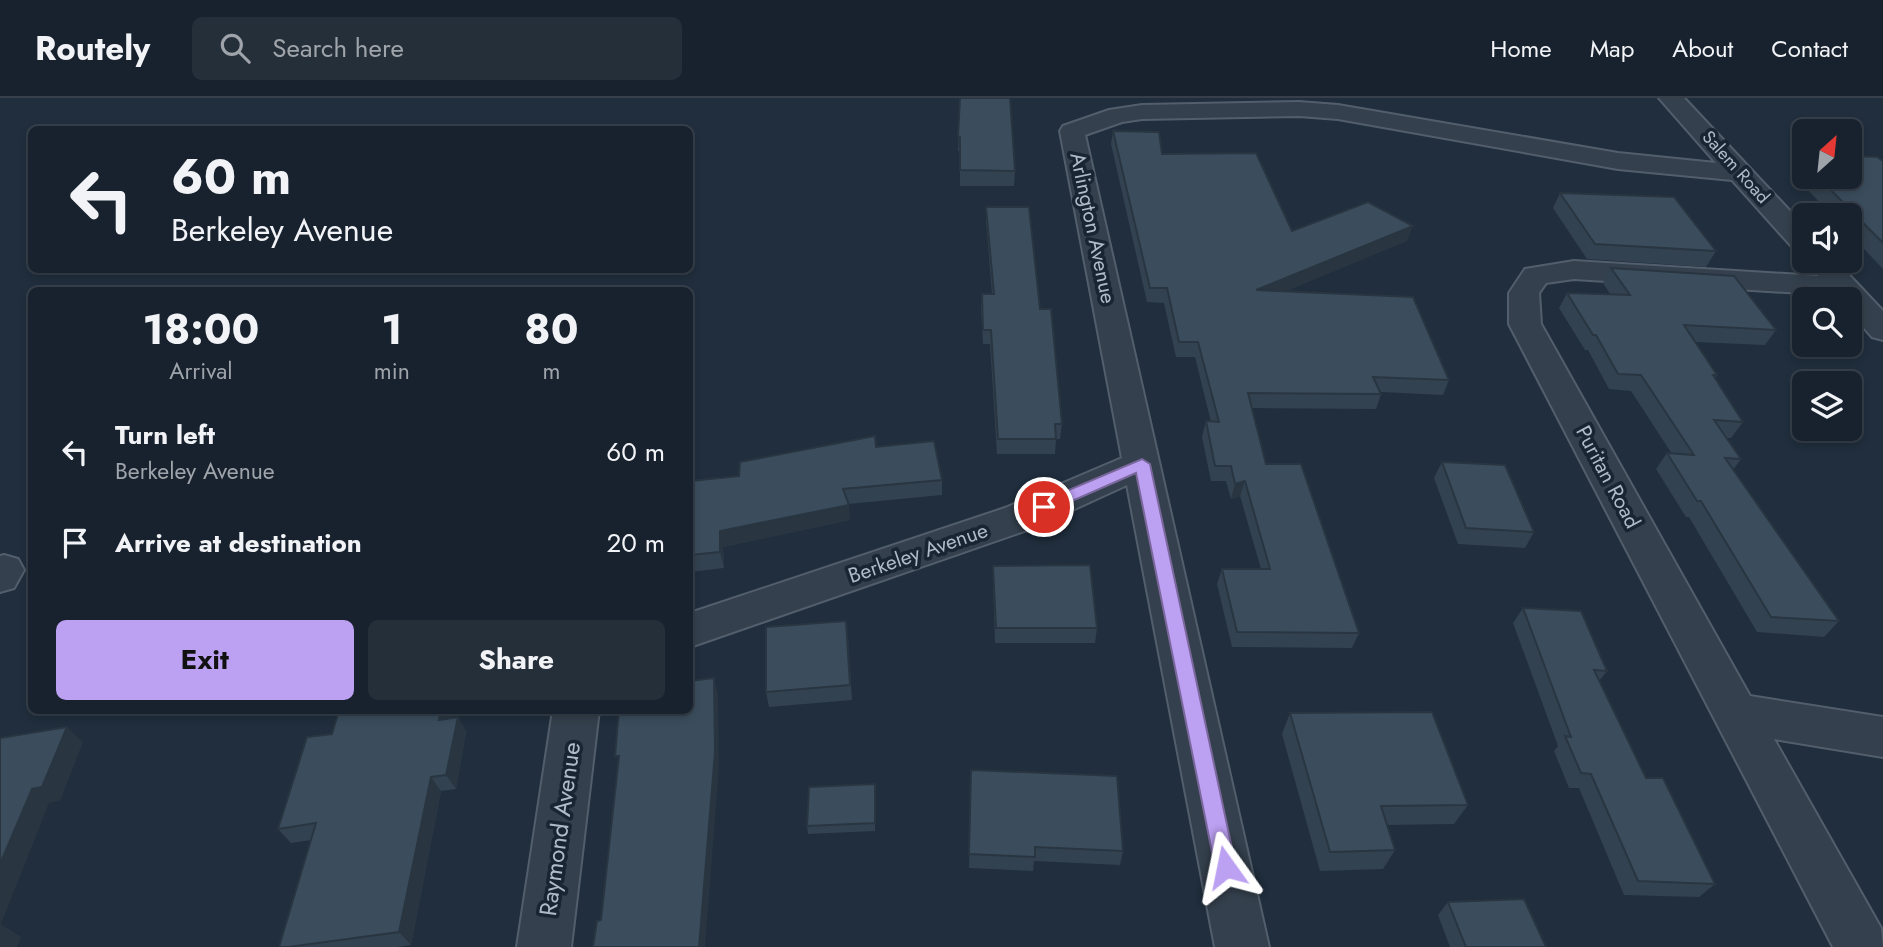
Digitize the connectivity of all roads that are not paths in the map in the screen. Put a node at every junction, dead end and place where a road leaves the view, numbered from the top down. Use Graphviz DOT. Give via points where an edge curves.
graph roads {
  1 [pos="1671,98"];
  2 [pos="1147,105"];
  3 [pos="1741,173"];
  4 [pos="1792,230"];
  5 [pos="1792,273"];
  6 [pos="1831,273"];
  7 [pos="1883,330"];
  8 [pos="1142,464"];
  9 [pos="693,629"];
  10 [pos="1735,713"];
  11 [pos="575,714"];
  12 [pos="1883,737"];
  13 [pos="544,947"];
  14 [pos="1242,947"];
  15 [pos="1862,947"];
  1 -- 3 [label="street, Salem Road"];
  2 -- 3 [label="street, Arlington Avenue" via="1338,112 1618,161"];
  2 -- 8 [label="street, Arlington Avenue" via="1072,131"];
  3 -- 4 [label="street, Salem Road"];
  5 -- 10 [label="street, Puritan Road" via="1574,270 1536,275 1524,293 1525,324"];
  6 -- 7 [label="street"];
  8 -- 9 [label="street, Berkeley Avenue" via="1019,518"];
  8 -- 14 [label="street, Arlington Avenue"];
  10 -- 12 [label="street"];
  10 -- 15 [label="street, Puritan Road"];
  11 -- 13 [label="street, Raymond Avenue"];
}
